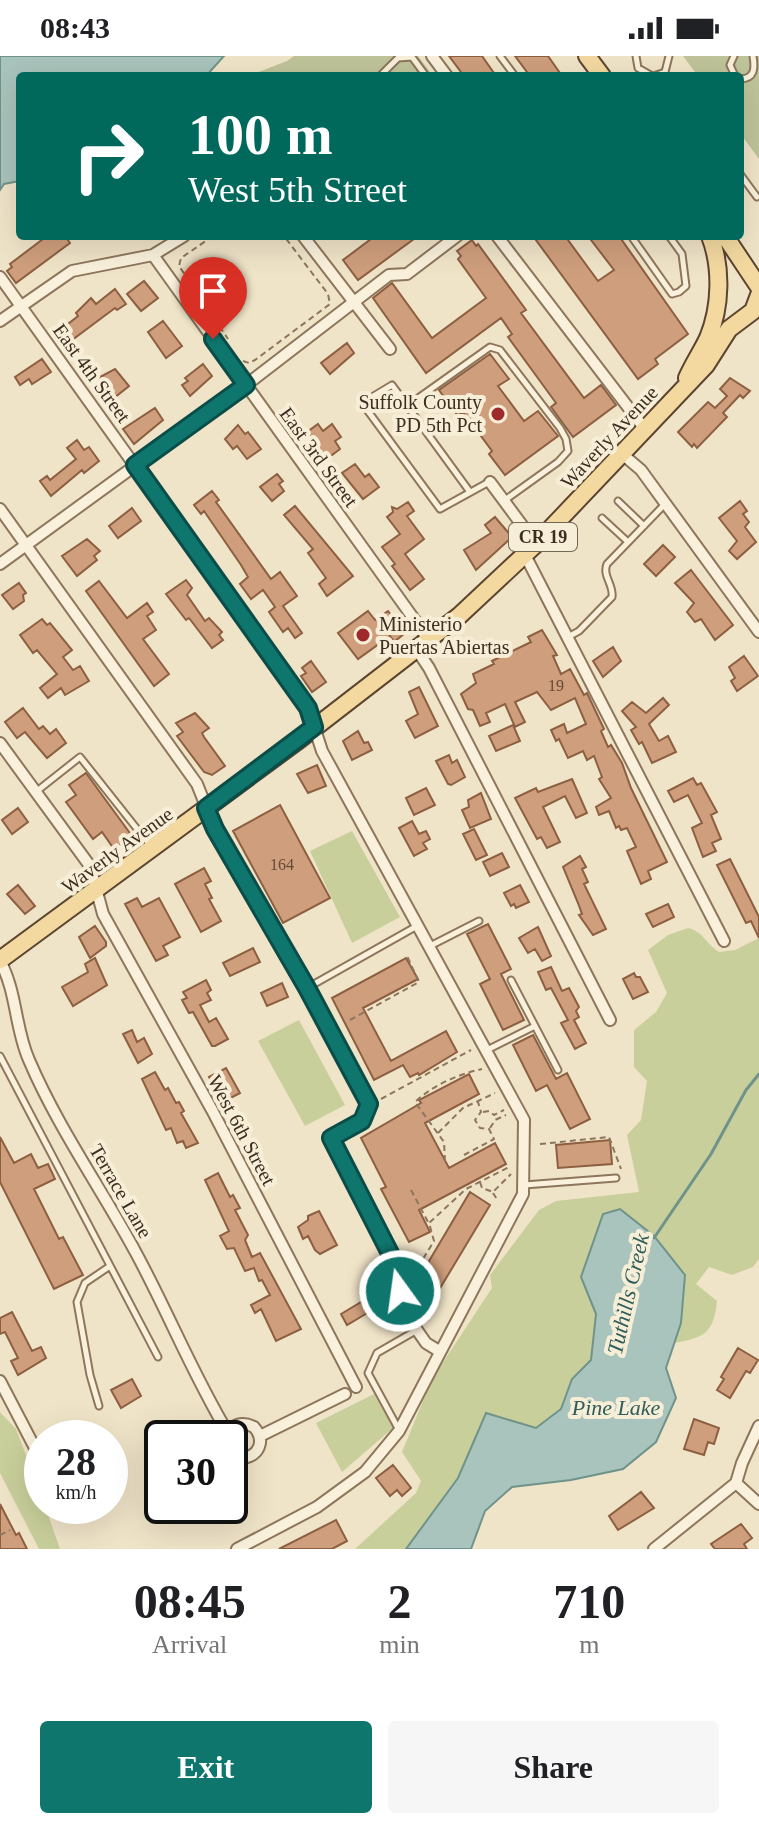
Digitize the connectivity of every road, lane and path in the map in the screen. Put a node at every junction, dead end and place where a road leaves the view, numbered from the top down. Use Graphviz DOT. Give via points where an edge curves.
graph roads {
  1 [pos="636,56"];
  2 [pos="753,56"];
  3 [pos="384,72"];
  4 [pos="423,72"];
  5 [pos="646,72"];
  6 [pos="744,79"];
  7 [pos="744,179"];
  8 [pos="757,197"];
  9 [pos="177,240"];
  10 [pos="207,240"];
  11 [pos="287,240"];
  12 [pos="306,240"];
  13 [pos="452,240"];
  14 [pos="500,240"];
  15 [pos="634,240"];
  16 [pos="672,240"];
  17 [pos="711,240"];
  18 [pos="728,240"];
  19 [pos="153,255"];
  20 [pos="754,276"];
  21 [pos="0,277"];
  22 [pos="718,286"];
  23 [pos="354,300"];
  24 [pos="717,304"];
  25 [pos="21,305"];
  26 [pos="754,307"];
  27 [pos="0,321"];
  28 [pos="234,348"];
  29 [pos="390,349"];
  30 [pos="243,361"];
  31 [pos="246,385"];
  32 [pos="683,387"];
  33 [pos="407,406"];
  34 [pos="644,428"];
  35 [pos="621,453"];
  36 [pos="135,465"];
  37 [pos="490,482"];
  38 [pos="470,492"];
  39 [pos="504,501"];
  40 [pos="618,501"];
  41 [pos="666,504"];
  42 [pos="0,509"];
  43 [pos="602,518"];
  44 [pos="644,526"];
  45 [pos="628,542"];
  46 [pos="27,544"];
  47 [pos="530,550"];
  48 [pos="0,564"];
  49 [pos="759,632"];
  50 [pos="567,637"];
  51 [pos="423,645"];
  52 [pos="314,727"];
  53 [pos="0,743"];
  54 [pos="36,792"];
  55 [pos="206,808"];
  56 [pos="152,848"];
  57 [pos="96,890"];
  58 [pos="479,921"];
  59 [pos="418,926"];
  60 [pos="724,941"];
  61 [pos="429,947"];
  62 [pos="407,956"];
  63 [pos="0,960"];
  64 [pos="511,980"];
  65 [pos="307,988"];
  66 [pos="350,1020"];
  67 [pos="610,1020"];
  68 [pos="535,1026"];
  69 [pos="471,1050"];
  70 [pos="486,1051"];
  71 [pos="0,1056"];
  72 [pos="482,1069"];
  73 [pos="558,1070"];
  74 [pos="495,1093"];
  75 [pos="376,1101"];
  76 [pos="478,1102"];
  77 [pos="504,1110"];
  78 [pos="481,1112"];
  79 [pos="494,1115"];
  80 [pos="506,1115"];
  81 [pos="495,1120"];
  82 [pos="489,1129"];
  83 [pos="438,1133"];
  84 [pos="540,1144"];
  85 [pos="464,1155"];
  86 [pos="445,1161"];
  87 [pos="519,1161"];
  88 [pos="519,1169"];
  89 [pos="621,1169"];
  90 [pos="616,1178"];
  91 [pos="480,1182"];
  92 [pos="523,1185"];
  93 [pos="411,1190"];
  94 [pos="493,1192"];
  95 [pos="498,1201"];
  96 [pos="429,1223"];
  97 [pos="110,1266"];
  98 [pos="418,1267"];
  99 [pos="417,1330"];
  100 [pos="439,1351"];
  101 [pos="158,1357"];
  102 [pos="0,1381"];
  103 [pos="356,1387"];
  104 [pos="345,1394"];
  105 [pos="99,1406"];
  106 [pos="219,1420"];
  107 [pos="248,1425"];
  108 [pos="759,1426"];
  109 [pos="24,1427"];
  110 [pos="399,1431"];
  111 [pos="260,1436"];
  112 [pos="248,1457"];
  113 [pos="736,1483"];
  114 [pos="759,1504"];
  115 [pos="10,1530"];
  116 [pos="0,1535"];
  117 [pos="237,1549"];
  118 [pos="654,1549"];
  1 -- 5 [label="lane" via="638,68"];
  2 -- 6 [label="lane" via="752,75"];
  3 -- 4 [label="lane" via="398,58 412,57"];
  7 -- 8 [label="lane"];
  9 -- 19 [label="street"];
  10 -- 28 [label="path" via="181,258 179,266"];
  11 -- 30 [label="path" via="330,304 255,360"];
  12 -- 23 [label="street"];
  13 -- 23 [label="street" via="407,274 389,275"];
  14 -- 34 [label="street"];
  15 -- 16 [label="lane" via="672,294 686,286 682,254"];
  17 -- 22 [label="main road, Waverly Avenue"];
  18 -- 20 [label="main road"];
  19 -- 25 [label="street" via="72,271"];
  19 -- 31 [label="street, East 3rd Street"];
  20 -- 22 [label="main road" via="731,273"];
  21 -- 25 [label="street, East 4th Street"];
  22 -- 24 [label="main road, Waverly Avenue"];
  23 -- 29 [label="street"];
  23 -- 31 [label="street"];
  24 -- 26 [label="main road" via="726,314"];
  24 -- 32 [label="main road, Waverly Avenue / CR 19" via="709,336"];
  25 -- 27 [label="street"];
  25 -- 36 [label="street, East 4th Street"];
  26 -- 32 [label="main road, Waverly Avenue / CR 19" via="729,329 706,365"];
  31 -- 36 [label="street"];
  31 -- 51 [label="street, East 3rd Street"];
  32 -- 34 [label="main road, Waverly Avenue / CR 19"];
  33 -- 38 [label="lane"];
  33 -- 38 [label="lane" via="392,385 362,403 440,509"];
  33 -- 39 [label="lane" via="490,347 500,350 560,428 568,451"];
  34 -- 35 [label="main road, Waverly Avenue / CR 19"];
  35 -- 41 [label="street"];
  35 -- 47 [label="main road, Waverly Avenue / CR 19"];
  36 -- 46 [label="street"];
  36 -- 52 [label="street, East 4th Street" via="305,703"];
  37 -- 38 [label="lane"];
  37 -- 39 [label="street"];
  39 -- 47 [label="street"];
  40 -- 44 [label="lane"];
  41 -- 44 [label="lane"];
  41 -- 49 [label="street"];
  42 -- 46 [label="street"];
  43 -- 45 [label="lane"];
  44 -- 45 [label="lane"];
  45 -- 50 [label="lane" via="605,569 612,597"];
  46 -- 48 [label="street"];
  46 -- 55 [label="street" via="197,784"];
  47 -- 50 [label="street"];
  47 -- 51 [label="main road, Waverly Avenue / CR 19"];
  50 -- 60 [label="street"];
  51 -- 52 [label="main road, Waverly Avenue / CR 19"];
  51 -- 67 [label="street, East 3rd Street" via="429,668"];
  52 -- 55 [label="main road, Waverly Avenue / CR 19"];
  52 -- 59 [label="street, East 4th Street" via="322,751"];
  53 -- 54 [label="street, West 6th Street"];
  54 -- 56 [label="lane" via="80,757"];
  54 -- 57 [label="street, West 6th Street" via="90,866"];
  55 -- 56 [label="main road, Waverly Avenue / CR 19"];
  55 -- 65 [label="street"];
  56 -- 57 [label="main road, Waverly Avenue / CR 19"];
  57 -- 63 [label="main road, Waverly Avenue / CR 19"];
  57 -- 103 [label="street, West 6th Street" via="103,914"];
  58 -- 61 [label="lane"];
  59 -- 61 [label="street, East 4th Street"];
  59 -- 65 [label="lane"];
  61 -- 70 [label="street, East 4th Street"];
  62 -- 66 [label="path" via="419,982"];
  63 -- 106 [label="street, Terrace Lane" via="27,1057 138,1255"];
  64 -- 68 [label="lane"];
  65 -- 99 [label="street" via="369,1104 362,1121 331,1138 395,1263"];
  68 -- 70 [label="lane"];
  68 -- 73 [label="lane"];
  69 -- 75 [label="path"];
  70 -- 92 [label="street, East 4th Street" via="524,1120"];
  71 -- 97 [label="lane"];
  72 -- 83 [label="path" via="462,1073 415,1102"];
  74 -- 76 [label="path"];
  76 -- 78 [label="path"];
  76 -- 83 [label="path" via="457,1113"];
  77 -- 79 [label="path"];
  78 -- 79 [label="path"];
  78 -- 82 [label="path" via="477,1125"];
  79 -- 81 [label="path"];
  80 -- 81 [label="path"];
  81 -- 82 [label="path"];
  82 -- 85 [label="path" via="494,1139"];
  83 -- 86 [label="path"];
  84 -- 89 [label="path" via="609,1137"];
  87 -- 91 [label="path"];
  88 -- 94 [label="path"];
  90 -- 92 [label="lane"];
  91 -- 94 [label="path"];
  91 -- 96 [label="path"];
  92 -- 100 [label="street" via="498,1245"];
  93 -- 96 [label="path"];
  94 -- 95 [label="path"];
  96 -- 98 [label="path" via="434,1241"];
  97 -- 101 [label="lane"];
  97 -- 105 [label="lane" via="85,1283 77,1302"];
  99 -- 100 [label="street"];
  99 -- 110 [label="lane" via="377,1353 368,1373"];
  100 -- 110 [label="street"];
  102 -- 109 [label="street"];
  104 -- 111 [label="street"];
  107 -- 111 [label="street, Terrace Lane"];
  108 -- 113 [label="street"];
  110 -- 117 [label="street" via="365,1472 317,1507"];
  111 -- 112 [label="street" via="259,1448"];
  113 -- 114 [label="street"];
  113 -- 118 [label="street"];
  115 -- 116 [label="path"];
}
